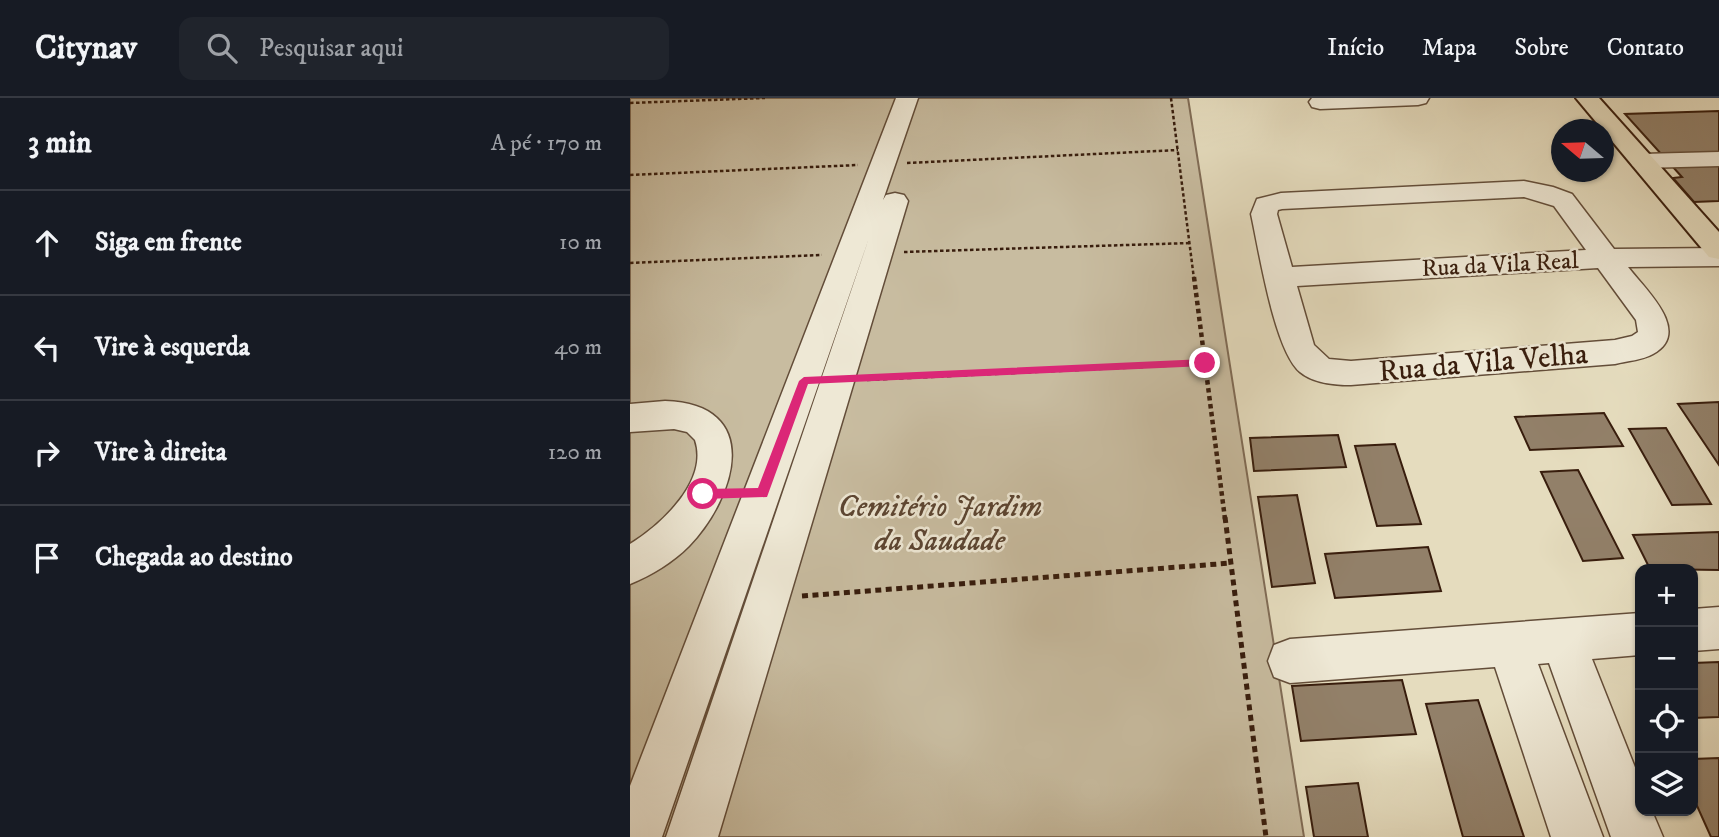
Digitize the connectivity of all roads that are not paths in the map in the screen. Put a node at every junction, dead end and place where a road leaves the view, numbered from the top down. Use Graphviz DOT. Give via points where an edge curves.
graph roads {
  1 [pos="907,98"];
  2 [pos="928,98"];
  3 [pos="1418,98"];
  4 [pos="1587,98"];
  5 [pos="1322,106"];
  6 [pos="1719,159"];
  7 [pos="1642,161"];
  8 [pos="895,163"];
  9 [pos="1719,250"];
  10 [pos="1719,257"];
  11 [pos="1608,258"];
  12 [pos="1281,277"];
  13 [pos="821,381"];
  14 [pos="630,418"];
  15 [pos="762,493"];
  16 [pos="703,494"];
  17 [pos="630,565"];
  18 [pos="763,613"];
  19 [pos="1719,628"];
  20 [pos="1698,630"];
  21 [pos="711,634"];
  22 [pos="1635,634"];
  23 [pos="1563,640"];
  24 [pos="1509,644"];
  25 [pos="1290,661"];
  26 [pos="636,837"];
  27 [pos="692,837"];
  28 [pos="1577,837"];
  29 [pos="1637,837"];
  1 -- 8 [label="street"];
  2 -- 8 [label="street"];
  3 -- 5 [label="street"];
  4 -- 7 [label="main road"];
  6 -- 7 [label="street"];
  7 -- 9 [label="main road"];
  8 -- 13 [label="street"];
  10 -- 11 [label="street, Rua da Vila Real"];
  11 -- 12 [label="street, Rua da Vila Real"];
  11 -- 12 [label="street" via="1563,200 1545,192 1524,189 1282,201 1264,208"];
  11 -- 12 [label="street, Rua da Vila Velha" via="1654,326 1654,336 1642,346 1350,373 1319,369 1307,362 1298,345"];
  13 -- 15 [label="street"];
  13 -- 18 [label="street"];
  14 -- 16 [label="street" via="676,416 698,421 710,430 717,446"];
  15 -- 16 [label="street"];
  15 -- 21 [label="street"];
  16 -- 17 [label="street" via="667,541"];
  18 -- 21 [label="street"];
  18 -- 27 [label="street"];
  19 -- 20 [label="street"];
  21 -- 26 [label="street"];
  22 -- 23 [label="street"];
  23 -- 24 [label="street"];
  23 -- 29 [label="street"];
  24 -- 25 [label="street"];
  24 -- 28 [label="street"];
}
